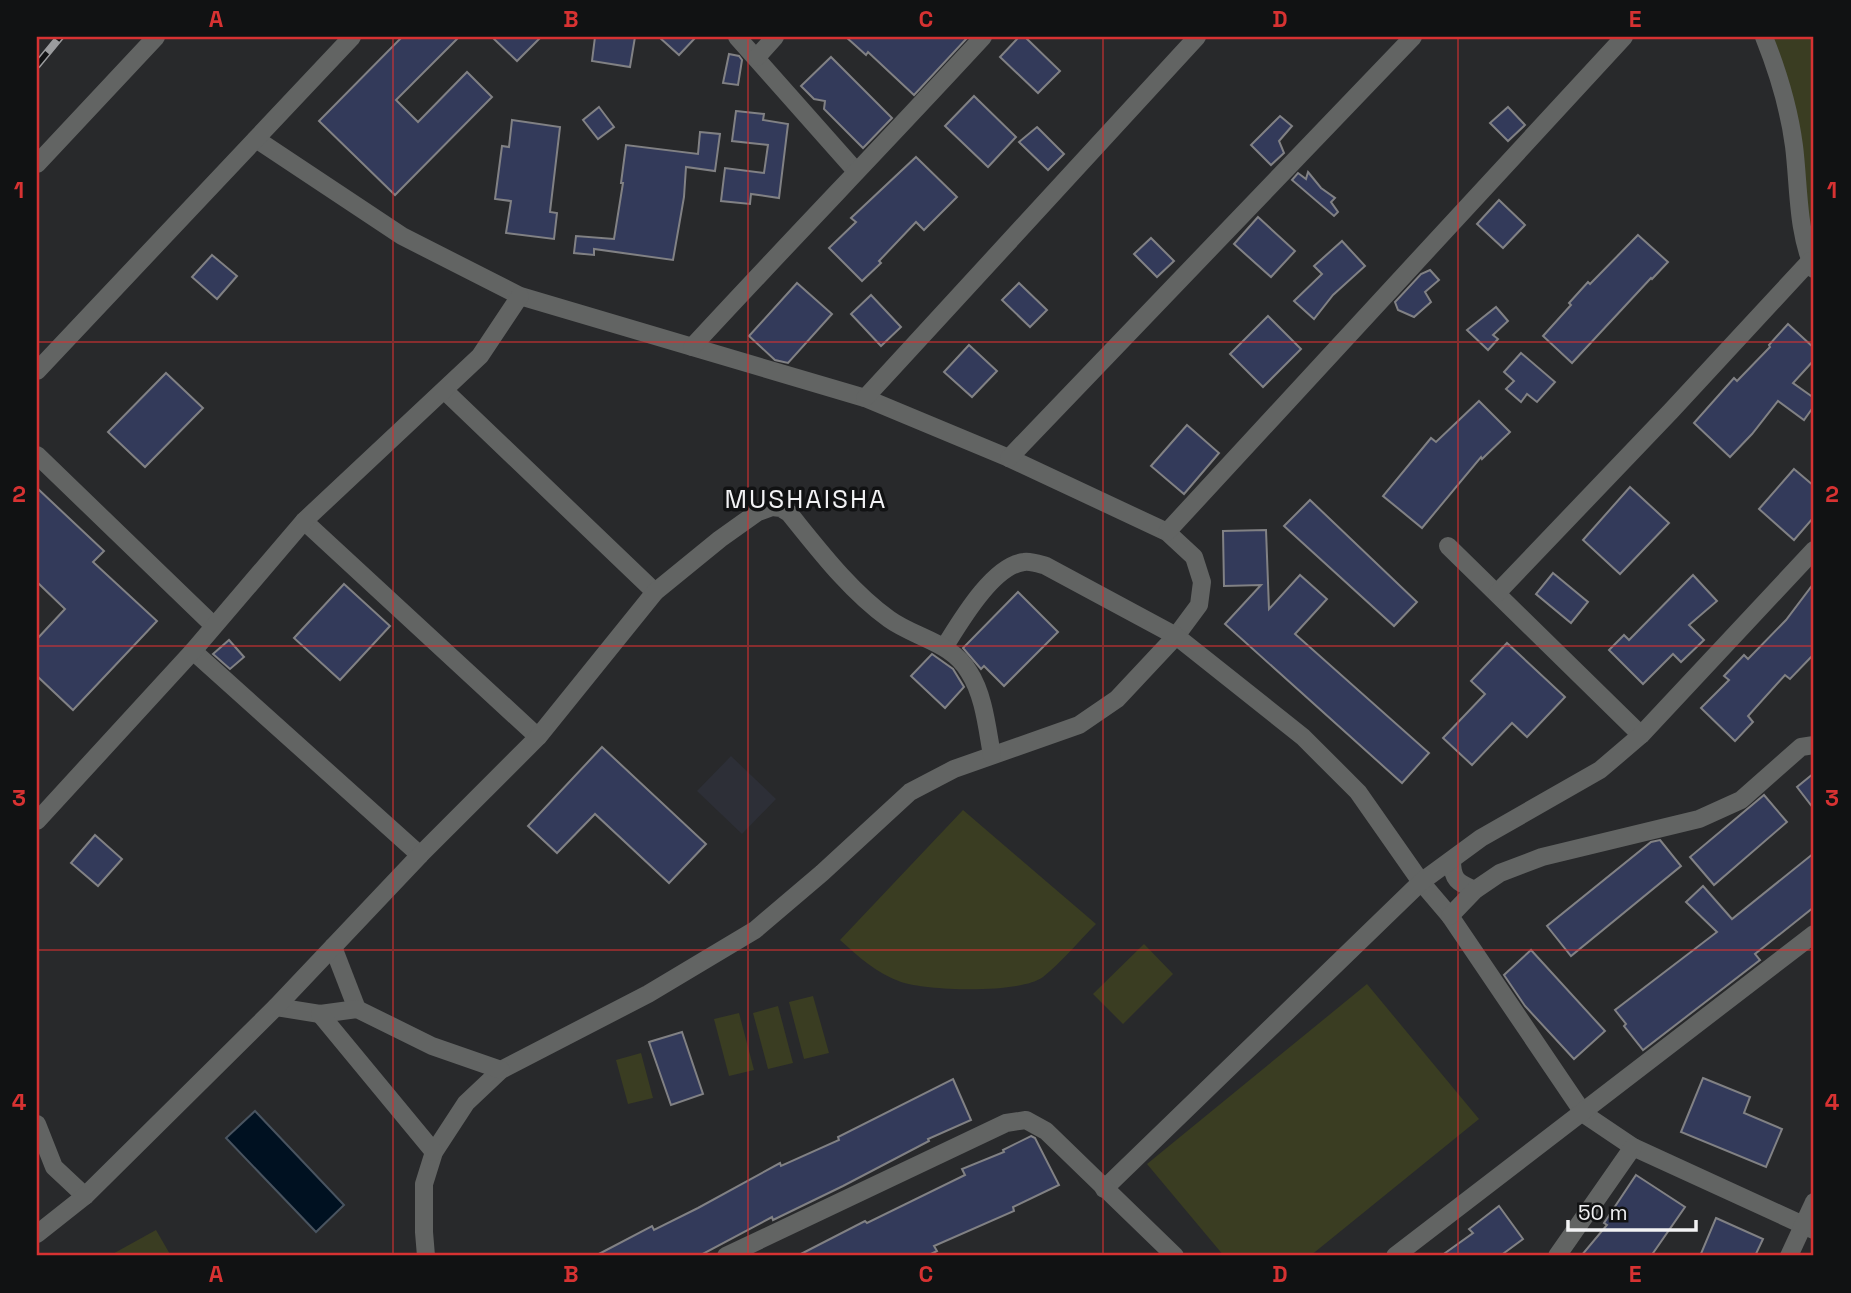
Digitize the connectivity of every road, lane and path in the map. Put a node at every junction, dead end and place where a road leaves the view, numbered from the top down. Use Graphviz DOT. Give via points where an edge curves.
graph roads {
  1 [pos="156,37"];
  2 [pos="352,37"];
  3 [pos="737,37"];
  4 [pos="775,37"];
  5 [pos="983,37"];
  6 [pos="1197,37"];
  7 [pos="1413,37"];
  8 [pos="1624,37"];
  9 [pos="1764,37"];
  10 [pos="757,57"];
  11 [pos="256,139"];
  12 [pos="37,164"];
  13 [pos="855,170"];
  14 [pos="1812,265"];
  15 [pos="520,296"];
  16 [pos="692,347"];
  17 [pos="37,371"];
  18 [pos="445,391"];
  19 [pos="865,398"];
  20 [pos="37,455"];
  21 [pos="1009,458"];
  22 [pos="304,520"];
  23 [pos="1167,532"];
  24 [pos="1448,546"];
  25 [pos="1814,550"];
  26 [pos="655,592"];
  27 [pos="1497,593"];
  28 [pos="213,625"];
  29 [pos="1176,636"];
  30 [pos="945,646"];
  31 [pos="193,651"];
  32 [pos="1641,735"];
  33 [pos="538,737"];
  34 [pos="1814,745"];
  35 [pos="992,755"];
  36 [pos="37,821"];
  37 [pos="420,855"];
  38 [pos="1452,860"];
  39 [pos="1420,882"];
  40 [pos="1475,890"];
  41 [pos="1450,916"];
  42 [pos="1814,934"];
  43 [pos="333,947"];
  44 [pos="276,1007"];
  45 [pos="358,1009"];
  46 [pos="320,1014"];
  47 [pos="502,1070"];
  48 [pos="1584,1114"];
  49 [pos="37,1124"];
  50 [pos="1633,1147"];
  51 [pos="434,1152"];
  52 [pos="1104,1189"];
  53 [pos="85,1196"];
  54 [pos="1814,1202"];
  55 [pos="1809,1228"];
  56 [pos="37,1234"];
  57 [pos="426,1256"];
  58 [pos="726,1256"];
  59 [pos="1175,1256"];
  60 [pos="1395,1256"];
  61 [pos="1557,1256"];
  62 [pos="1789,1256"];
  1 -- 12 [label="street"];
  2 -- 11 [label="street"];
  3 -- 10 [label="street"];
  4 -- 10 [label="street"];
  5 -- 13 [label="street"];
  6 -- 19 [label="street"];
  7 -- 21 [label="street"];
  8 -- 23 [label="street"];
  9 -- 14 [label="street" via="1784,94"];
  10 -- 13 [label="street"];
  11 -- 15 [label="street" via="402,236"];
  11 -- 17 [label="street"];
  13 -- 16 [label="street"];
  14 -- 27 [label="street"];
  15 -- 16 [label="street"];
  15 -- 18 [label="street" via="480,356"];
  16 -- 19 [label="street"];
  18 -- 22 [label="street"];
  18 -- 26 [label="street"];
  19 -- 21 [label="street"];
  20 -- 28 [label="street"];
  21 -- 23 [label="street"];
  22 -- 28 [label="street"];
  22 -- 33 [label="street"];
  23 -- 29 [label="street" via="1194,557 1202,582 1199,605"];
  24 -- 27 [label="street"];
  25 -- 32 [label="street"];
  26 -- 30 [label="street" via="758,512 781,508 889,619"];
  26 -- 33 [label="street"];
  27 -- 32 [label="street"];
  28 -- 31 [label="street"];
  29 -- 30 [label="street" via="1046,566 1022,562 1000,573 987,587"];
  29 -- 35 [label="street" via="1117,699 1079,725"];
  29 -- 39 [label="street" via="1303,737 1349,783"];
  30 -- 35 [label="street" via="971,675"];
  31 -- 36 [label="street"];
  31 -- 37 [label="street"];
  32 -- 38 [label="street" via="1600,770 1481,838"];
  33 -- 37 [label="street"];
  34 -- 40 [label="street" via="1801,747 1741,800 1699,819 1542,857 1500,873"];
  35 -- 47 [label="street" via="909,792 755,930 648,994"];
  37 -- 43 [label="street"];
  38 -- 39 [label="street"];
  38 -- 40 [label="street" via="1452,873"];
  39 -- 41 [label="street"];
  39 -- 52 [label="street"];
  40 -- 41 [label="street"];
  41 -- 48 [label="street"];
  42 -- 48 [label="street"];
  43 -- 44 [label="street"];
  43 -- 45 [label="street"];
  44 -- 46 [label="street"];
  44 -- 53 [label="street"];
  45 -- 46 [label="street"];
  45 -- 47 [label="street" via="432,1046"];
  46 -- 51 [label="street"];
  47 -- 51 [label="street" via="466,1102"];
  48 -- 50 [label="street"];
  48 -- 60 [label="street"];
  49 -- 53 [label="street" via="54,1167"];
  50 -- 55 [label="street"];
  50 -- 61 [label="street"];
  51 -- 57 [label="street" via="424,1184"];
  52 -- 58 [label="street" via="1046,1131 1026,1120 1006,1123"];
  52 -- 59 [label="street"];
  53 -- 56 [label="street"];
  54 -- 55 [label="street"];
  55 -- 62 [label="street"];
}
